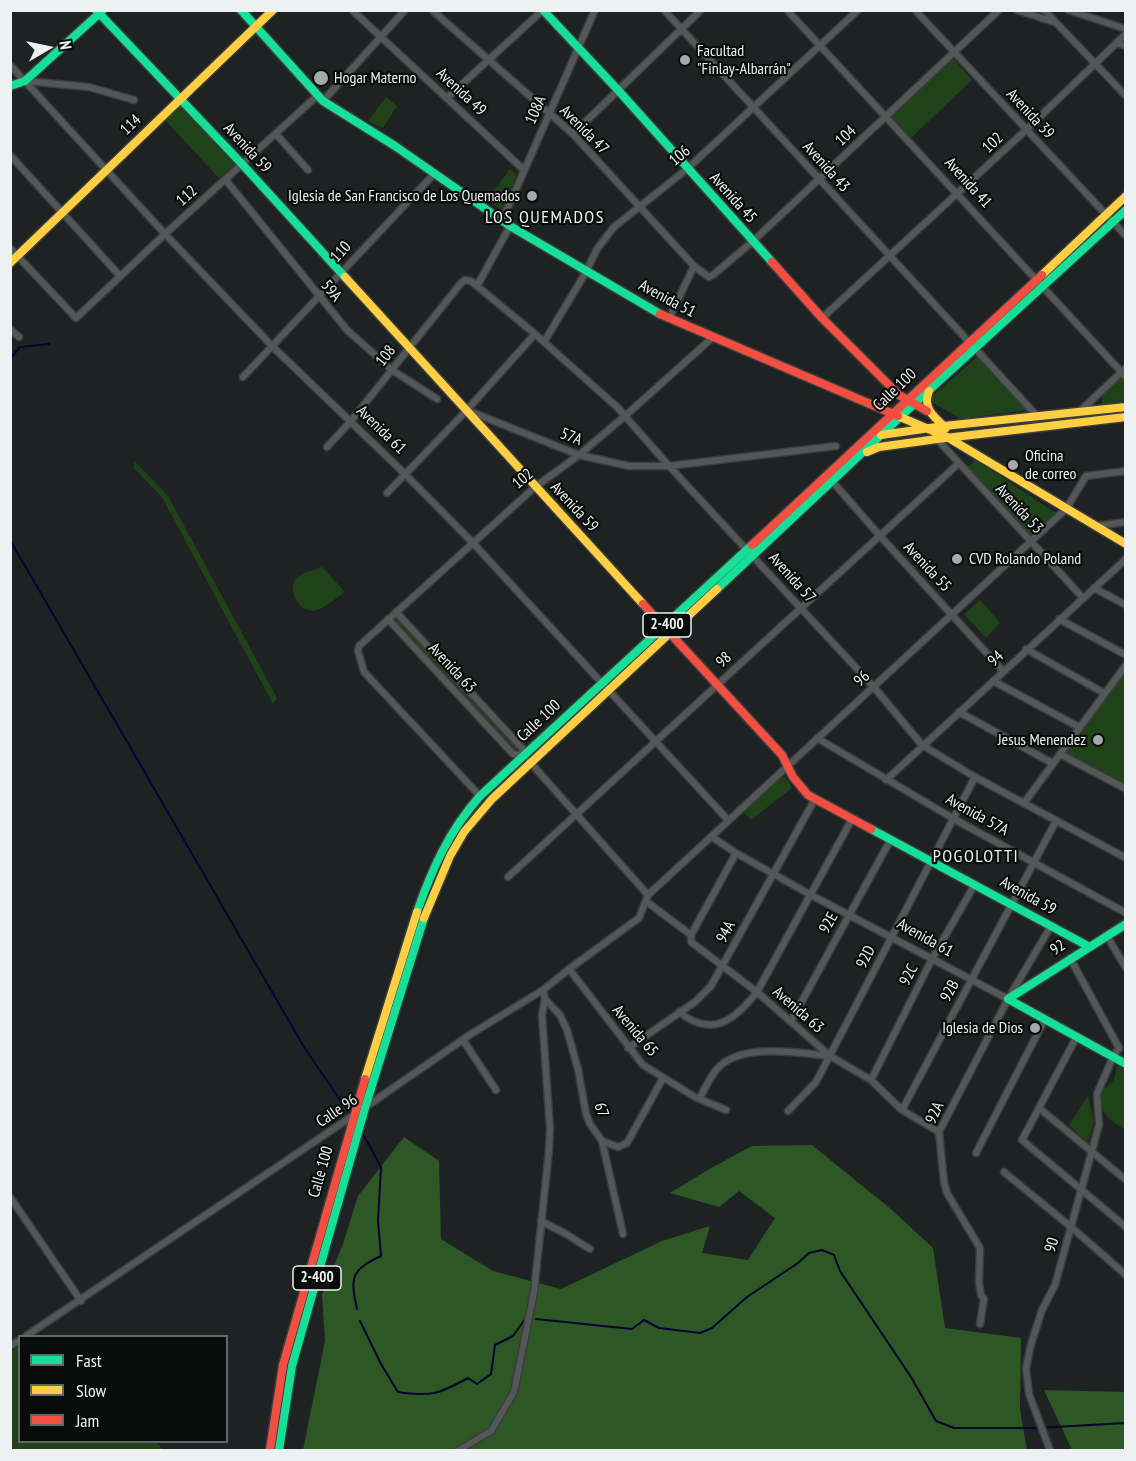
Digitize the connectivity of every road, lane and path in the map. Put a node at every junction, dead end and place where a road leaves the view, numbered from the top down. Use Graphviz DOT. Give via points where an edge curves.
graph roads {
  1 [pos="241,10"];
  2 [pos="273,10"];
  3 [pos="352,10"];
  4 [pos="405,10"];
  5 [pos="432,10"];
  6 [pos="595,10"];
  7 [pos="664,10"];
  8 [pos="700,10"];
  9 [pos="787,10"];
  10 [pos="858,10"];
  11 [pos="915,10"];
  12 [pos="999,10"];
  13 [pos="1017,10"];
  14 [pos="1044,10"];
  15 [pos="1068,10"];
  16 [pos="543,11"];
  17 [pos="100,12"];
  18 [pos="1055,22"];
  19 [pos="256,28"];
  20 [pos="681,29"];
  21 [pos="1125,32"];
  22 [pos="380,37"];
  23 [pos="1116,44"];
  24 [pos="820,46"];
  25 [pos="1125,46"];
  26 [pos="579,49"];
  27 [pos="953,53"];
  28 [pos="487,60"];
  29 [pos="1095,63"];
  30 [pos="10,65"];
  31 [pos="25,81"];
  32 [pos="10,86"];
  33 [pos="618,90"];
  34 [pos="1125,96"];
  35 [pos="447,98"];
  36 [pos="181,99"];
  37 [pos="320,99"];
  38 [pos="134,100"];
  39 [pos="754,108"];
  40 [pos="549,114"];
  41 [pos="886,116"];
  42 [pos="1026,130"];
  43 [pos="276,134"];
  44 [pos="573,134"];
  45 [pos="10,154"];
  46 [pos="242,164"];
  47 [pos="687,169"];
  48 [pos="106,170"];
  49 [pos="308,170"];
  50 [pos="524,170"];
  51 [pos="434,174"];
  52 [pos="225,179"];
  53 [pos="819,180"];
  54 [pos="958,194"];
  55 [pos="1125,196"];
  56 [pos="639,207"];
  57 [pos="1125,210"];
  58 [pos="62,213"];
  59 [pos="1105,215"];
  60 [pos="502,221"];
  61 [pos="1113,222"];
  62 [pos="510,226"];
  63 [pos="165,234"];
  64 [pos="1125,236"];
  65 [pos="752,242"];
  66 [pos="10,248"];
  67 [pos="18,256"];
  68 [pos="890,257"];
  69 [pos="10,263"];
  70 [pos="694,266"];
  71 [pos="340,272"];
  72 [pos="586,272"];
  73 [pos="120,276"];
  74 [pos="709,277"];
  75 [pos="465,280"];
  76 [pos="1038,284"];
  77 [pos="477,286"];
  78 [pos="319,297"];
  79 [pos="822,318"];
  80 [pos="669,319"];
  81 [pos="10,329"];
  82 [pos="535,334"];
  83 [pos="19,337"];
  84 [pos="712,338"];
  85 [pos="544,342"];
  86 [pos="971,345"];
  87 [pos="273,347"];
  88 [pos="410,347"];
  89 [pos="392,370"];
  90 [pos="1124,372"];
  91 [pos="243,377"];
  92 [pos="930,389"];
  93 [pos="436,399"];
  94 [pos="910,402"];
  95 [pos="871,405"];
  96 [pos="1125,407"];
  97 [pos="467,410"];
  98 [pos="929,412"];
  99 [pos="1079,413"];
  100 [pos="626,416"];
  101 [pos="896,416"];
  102 [pos="1038,417"];
  103 [pos="1125,417"];
  104 [pos="351,421"];
  105 [pos="968,424"];
  106 [pos="944,426"];
  107 [pos="928,430"];
  108 [pos="987,434"];
  109 [pos="880,435"];
  110 [pos="951,437"];
  111 [pos="867,438"];
  112 [pos="937,438"];
  113 [pos="836,446"];
  114 [pos="327,447"];
  115 [pos="976,452"];
  116 [pos="579,455"];
  117 [pos="857,458"];
  118 [pos="958,464"];
  119 [pos="669,466"];
  120 [pos="1125,471"];
  121 [pos="405,474"];
  122 [pos="832,481"];
  123 [pos="535,486"];
  124 [pos="387,494"];
  125 [pos="1066,509"];
  126 [pos="1125,522"];
  127 [pos="1112,524"];
  128 [pos="1095,526"];
  129 [pos="880,536"];
  130 [pos="1112,536"];
  131 [pos="1030,541"];
  132 [pos="472,543"];
  133 [pos="1125,544"];
  134 [pos="750,552"];
  135 [pos="1125,558"];
  136 [pos="1094,588"];
  137 [pos="1083,598"];
  138 [pos="1125,605"];
  139 [pos="801,608"];
  140 [pos="396,612"];
  141 [pos="952,614"];
  142 [pos="388,619"];
  143 [pos="1059,620"];
  144 [pos="667,630"];
  145 [pos="1026,649"];
  146 [pos="1125,655"];
  147 [pos="1125,665"];
  148 [pos="1003,671"];
  149 [pos="993,681"];
  150 [pos="602,684"];
  151 [pos="717,684"];
  152 [pos="873,686"];
  153 [pos="609,692"];
  154 [pos="1104,693"];
  155 [pos="959,712"];
  156 [pos="1079,727"];
  157 [pos="817,738"];
  158 [pos="655,742"];
  159 [pos="922,745"];
  160 [pos="1060,754"];
  161 [pos="523,756"];
  162 [pos="1052,763"];
  163 [pos="531,764"];
  164 [pos="788,765"];
  165 [pos="975,777"];
  166 [pos="886,780"];
  167 [pos="1125,789"];
  168 [pos="480,796"];
  169 [pos="815,800"];
  170 [pos="1024,803"];
  171 [pos="576,813"];
  172 [pos="852,819"];
  173 [pos="954,819"];
  174 [pos="728,820"];
  175 [pos="1056,821"];
  176 [pos="712,837"];
  177 [pos="891,839"];
  178 [pos="736,853"];
  179 [pos="1125,858"];
  180 [pos="932,861"];
  181 [pos="1035,863"];
  182 [pos="773,872"];
  183 [pos="508,877"];
  184 [pos="975,884"];
  185 [pos="648,895"];
  186 [pos="811,895"];
  187 [pos="647,902"];
  188 [pos="1012,904"];
  189 [pos="1125,913"];
  190 [pos="420,915"];
  191 [pos="849,915"];
  192 [pos="1125,924"];
  193 [pos="1051,926"];
  194 [pos="691,934"];
  195 [pos="1107,936"];
  196 [pos="891,937"];
  197 [pos="1088,946"];
  198 [pos="1070,958"];
  199 [pos="932,959"];
  200 [pos="723,966"];
  201 [pos="1125,968"];
  202 [pos="569,969"];
  203 [pos="972,981"];
  204 [pos="543,990"];
  205 [pos="757,993"];
  206 [pos="545,999"];
  207 [pos="1008,999"];
  208 [pos="679,1012"];
  209 [pos="1046,1019"];
  210 [pos="791,1021"];
  211 [pos="1077,1036"];
  212 [pos="463,1040"];
  213 [pos="628,1048"];
  214 [pos="830,1056"];
  215 [pos="1113,1057"];
  216 [pos="1125,1064"];
  217 [pos="663,1078"];
  218 [pos="871,1080"];
  219 [pos="496,1090"];
  220 [pos="700,1098"];
  221 [pos="365,1108"];
  222 [pos="1040,1108"];
  223 [pos="726,1110"];
  224 [pos="902,1110"];
  225 [pos="788,1111"];
  226 [pos="352,1117"];
  227 [pos="939,1132"];
  228 [pos="602,1141"];
  229 [pos="1092,1151"];
  230 [pos="976,1153"];
  231 [pos="1004,1172"];
  232 [pos="1125,1180"];
  233 [pos="1081,1190"];
  234 [pos="10,1197"];
  235 [pos="541,1221"];
  236 [pos="1071,1227"];
  237 [pos="1125,1227"];
  238 [pos="623,1234"];
  239 [pos="590,1249"];
  240 [pos="1125,1275"];
  241 [pos="81,1301"];
  242 [pos="980,1324"];
  243 [pos="28,1335"];
  244 [pos="270,1450"];
  245 [pos="279,1450"];
  246 [pos="459,1450"];
  247 [pos="1050,1450"];
  1 -- 19 [label="main road, Avenida 51"];
  2 -- 19 [label="main road, 114"];
  3 -- 22 [label="street, Avenida 49"];
  4 -- 22 [label="street, 112"];
  5 -- 28 [label="street, Avenida 47"];
  6 -- 26 [label="street, 108A"];
  7 -- 20 [label="street, Avenida 43"];
  8 -- 20 [label="street"];
  9 -- 24 [label="street, Avenida 41"];
  10 -- 24 [label="street, 106"];
  11 -- 27 [label="street, Avenida 39"];
  12 -- 27 [label="street, 104"];
  13 -- 18 [label="street"];
  14 -- 18 [label="street"];
  15 -- 21 [label="street"];
  16 -- 26 [label="main road, Avenida 45"];
  16 -- 28 [label="street"];
  17 -- 31 [label="main road"];
  17 -- 36 [label="main road, Avenida 59"];
  18 -- 29 [label="street"];
  19 -- 36 [label="main road, 114"];
  19 -- 37 [label="main road, Avenida 51"];
  20 -- 33 [label="street"];
  20 -- 39 [label="street, Avenida 43"];
  21 -- 23 [label="street, 102"];
  22 -- 35 [label="street, Avenida 49"];
  22 -- 37 [label="street, 112"];
  23 -- 25 [label="street"];
  23 -- 29 [label="street, 102"];
  24 -- 39 [label="street, 106"];
  24 -- 41 [label="street, Avenida 41"];
  26 -- 33 [label="main road, Avenida 45"];
  26 -- 40 [label="street, 108A"];
  27 -- 41 [label="street, 104"];
  27 -- 42 [label="street, Avenida 39"];
  28 -- 35 [label="street"];
  28 -- 40 [label="street, Avenida 47"];
  29 -- 34 [label="street"];
  29 -- 42 [label="street, 102"];
  30 -- 31 [label="street, Avenida 61"];
  31 -- 32 [label="main road"];
  31 -- 38 [label="street" via="89,87"];
  31 -- 48 [label="street, Avenida 61"];
  33 -- 44 [label="street"];
  33 -- 47 [label="main road, Avenida 45"];
  35 -- 50 [label="street, Avenida 49"];
  36 -- 46 [label="main road, Avenida 59"];
  36 -- 48 [label="main road, 114"];
  37 -- 43 [label="street, 112"];
  37 -- 51 [label="main road, Avenida 51"];
  39 -- 47 [label="street, 106"];
  39 -- 53 [label="street, Avenida 43"];
  40 -- 44 [label="street, Avenida 47"];
  40 -- 50 [label="street, 108A"];
  41 -- 53 [label="street, 104"];
  41 -- 54 [label="street, Avenida 41"];
  42 -- 54 [label="street, 102"];
  42 -- 59 [label="street, Avenida 39"];
  43 -- 46 [label="street, 112"];
  43 -- 49 [label="street"];
  44 -- 56 [label="street, Avenida 47"];
  45 -- 58 [label="street"];
  46 -- 52 [label="street, 112"];
  46 -- 71 [label="main road, Avenida 59"];
  47 -- 56 [label="street, 106"];
  47 -- 65 [label="main road, Avenida 45"];
  48 -- 58 [label="main road, 114"];
  48 -- 63 [label="street, Avenida 61"];
  50 -- 60 [label="street, 108A"];
  51 -- 60 [label="main road, Avenida 51"];
  51 -- 71 [label="street, 110"];
  52 -- 63 [label="street, 112"];
  52 -- 78 [label="street, 59A"];
  53 -- 65 [label="street, 104"];
  53 -- 68 [label="street, Avenida 43"];
  54 -- 68 [label="street, 102"];
  54 -- 76 [label="street, Avenida 41"];
  55 -- 59 [label="main road, Calle 100"];
  56 -- 70 [label="street, Avenida 47"];
  56 -- 72 [label="street, 106" via="606,237"];
  57 -- 61 [label="main road, Calle 100"];
  58 -- 67 [label="main road, 114"];
  58 -- 73 [label="street"];
  59 -- 61 [label="street, Avenida 39"];
  59 -- 76 [label="main road, Calle 100"];
  60 -- 62 [label="main road, Avenida 51"];
  61 -- 64 [label="street, Avenida 39"];
  61 -- 76 [label="main road, Calle 100"];
  62 -- 72 [label="main road, Avenida 51"];
  62 -- 77 [label="street"];
  63 -- 73 [label="street, 112"];
  63 -- 87 [label="street, Avenida 61"];
  65 -- 74 [label="street, 104"];
  65 -- 79 [label="main road, Avenida 45"];
  66 -- 67 [label="street"];
  67 -- 69 [label="main road, 114"];
  67 -- 73 [label="street, 112" via="76,318"];
  68 -- 79 [label="street, 102"];
  68 -- 86 [label="street, Avenida 43"];
  70 -- 74 [label="street, Avenida 47"];
  70 -- 80 [label="street"];
  71 -- 78 [label="street, 110"];
  71 -- 88 [label="main road, Avenida 59"];
  72 -- 80 [label="main road, Avenida 51"];
  72 -- 85 [label="street, 106"];
  75 -- 77 [label="street, Avenida 57"];
  75 -- 88 [label="street, 108"];
  76 -- 86 [label="main road, Calle 100"];
  76 -- 90 [label="street, Avenida 41"];
  77 -- 82 [label="street, Avenida 57"];
  78 -- 87 [label="street, 110"];
  78 -- 89 [label="street, 59A" via="347,330"];
  79 -- 94 [label="main road, Avenida 45"];
  80 -- 84 [label="main road, Avenida 51"];
  81 -- 83 [label="street"];
  82 -- 85 [label="street, Avenida 57"];
  82 -- 97 [label="street"];
  84 -- 95 [label="main road, Avenida 51"];
  84 -- 100 [label="street, 102"];
  85 -- 100 [label="street, Avenida 57"];
  86 -- 92 [label="main road, Calle 100"];
  86 -- 94 [label="main road, Calle 100"];
  86 -- 102 [label="street, Avenida 43"];
  87 -- 91 [label="street, 110"];
  87 -- 104 [label="street, Avenida 61"];
  88 -- 89 [label="street, 108"];
  88 -- 97 [label="main road, Avenida 59"];
  89 -- 93 [label="street, 59A"];
  89 -- 104 [label="street, 108"];
  90 -- 99 [label="street"];
  92 -- 94 [label="main road, Calle 100"];
  92 -- 98 [label="main road" via="926,397"];
  94 -- 98 [label="main road, Avenida 45"];
  94 -- 101 [label="main road, Calle 100"];
  95 -- 101 [label="main road, Avenida 51"];
  95 -- 111 [label="main road" via="879,421"];
  96 -- 99 [label="main road"];
  97 -- 116 [label="street, 57A"];
  97 -- 121 [label="street"];
  97 -- 123 [label="main road, Avenida 59"];
  98 -- 105 [label="main road"];
  98 -- 106 [label="main road"];
  99 -- 102 [label="main road"];
  100 -- 116 [label="street, 102"];
  100 -- 119 [label="street, Avenida 57"];
  101 -- 107 [label="main road, Avenida 51"];
  101 -- 109 [label="main road, Calle 100 / 2-400"];
  101 -- 111 [label="main road, Calle 100 / 2-400"];
  102 -- 105 [label="main road"];
  103 -- 108 [label="main road"];
  104 -- 114 [label="street, 108"];
  104 -- 121 [label="street, Avenida 61"];
  105 -- 106 [label="main road"];
  106 -- 107 [label="main road"];
  106 -- 110 [label="main road"];
  107 -- 109 [label="main road"];
  107 -- 110 [label="main road, Avenida 51"];
  107 -- 112 [label="street, Avenida 53"];
  108 -- 110 [label="main road"];
  108 -- 115 [label="main road" via="976,440"];
  109 -- 111 [label="main road"];
  109 -- 117 [label="main road, Calle 100 / 2-400"];
  110 -- 112 [label="main road"];
  110 -- 115 [label="main road, Avenida 51"];
  111 -- 134 [label="main road, Calle 100 / 2-400"];
  112 -- 117 [label="main road" via="879,447"];
  112 -- 118 [label="street, Avenida 53"];
  113 -- 119 [label="street, 57A"];
  115 -- 125 [label="main road, Avenida 51"];
  116 -- 119 [label="street, 57A" via="629,466"];
  116 -- 123 [label="street, 102"];
  117 -- 122 [label="main road, Calle 100 / 2-400"];
  118 -- 129 [label="street, 98"];
  118 -- 131 [label="street, Avenida 53"];
  119 -- 134 [label="street, Avenida 57"];
  120 -- 125 [label="street, 96" via="1086,476"];
  121 -- 124 [label="street"];
  121 -- 132 [label="street, Avenida 61"];
  122 -- 129 [label="street, Avenida 55"];
  122 -- 134 [label="main road, Calle 100 / 2-400"];
  123 -- 132 [label="street, 102"];
  123 -- 144 [label="main road, Avenida 59"];
  125 -- 128 [label="main road, Avenida 51"];
  125 -- 131 [label="street, 96"];
  126 -- 127 [label="street"];
  127 -- 128 [label="street"];
  127 -- 130 [label="street"];
  128 -- 130 [label="main road, Avenida 51"];
  129 -- 139 [label="street, 98"];
  129 -- 141 [label="street, Avenida 55"];
  130 -- 133 [label="main road, Avenida 51"];
  131 -- 137 [label="street, Avenida 53"];
  131 -- 141 [label="street, 96"];
  132 -- 140 [label="street, 102"];
  132 -- 150 [label="street, Avenida 61"];
  134 -- 139 [label="street, Avenida 57"];
  134 -- 144 [label="main road, Calle 100 / 2-400"];
  135 -- 136 [label="street, 94"];
  136 -- 137 [label="street, 94"];
  136 -- 138 [label="street"];
  137 -- 143 [label="street, 94"];
  139 -- 151 [label="street, 98"];
  139 -- 152 [label="street, Avenida 57"];
  140 -- 142 [label="street, 102"];
  140 -- 161 [label="street, Avenida 63" via="522,748"];
  141 -- 148 [label="street, Avenida 55"];
  141 -- 152 [label="street, 96"];
  142 -- 161 [label="street, Avenida 63" via="513,754"];
  142 -- 168 [label="street, 102" via="358,648 364,672"];
  143 -- 145 [label="street, 94"];
  143 -- 146 [label="street"];
  144 -- 150 [label="main road, Calle 100 / 2-400"];
  144 -- 151 [label="main road, Avenida 59"];
  144 -- 153 [label="main road, Calle 100 / 2-400"];
  145 -- 148 [label="street, 94"];
  145 -- 154 [label="street"];
  147 -- 154 [label="street"];
  148 -- 149 [label="street, 94"];
  149 -- 155 [label="street, 94"];
  149 -- 156 [label="street"];
  150 -- 153 [label="street, Avenida 61"];
  150 -- 161 [label="main road, Calle 100 / 2-400"];
  151 -- 158 [label="street, 98"];
  151 -- 164 [label="main road, Avenida 59"];
  152 -- 157 [label="street, 96"];
  152 -- 159 [label="street, Avenida 57"];
  153 -- 158 [label="street, Avenida 61"];
  153 -- 163 [label="main road, Calle 100 / 2-400"];
  154 -- 156 [label="street"];
  155 -- 159 [label="street, 94"];
  155 -- 162 [label="street"];
  156 -- 160 [label="street"];
  157 -- 164 [label="street, 96"];
  157 -- 166 [label="street, Avenida 57A"];
  158 -- 171 [label="street, 98"];
  158 -- 174 [label="street, Avenida 61"];
  159 -- 165 [label="street, Avenida 57"];
  159 -- 166 [label="street, 94"];
  160 -- 162 [label="street"];
  160 -- 167 [label="street"];
  161 -- 163 [label="street, Avenida 63"];
  161 -- 168 [label="main road, Calle 100 / 2-400"];
  162 -- 170 [label="street"];
  163 -- 171 [label="street, Avenida 63"];
  163 -- 190 [label="main road, Calle 100 / 2-400" via="492,799 464,832"];
  164 -- 169 [label="main road, Avenida 59" via="800,787"];
  164 -- 174 [label="street, 96"];
  165 -- 170 [label="street, Avenida 57"];
  165 -- 173 [label="street, 92D"];
  166 -- 173 [label="street, Avenida 57A"];
  168 -- 190 [label="main road, Calle 100 / 2-400" via="445,841 432,866"];
  169 -- 172 [label="main road, Avenida 59"];
  169 -- 182 [label="street, 94A"];
  170 -- 175 [label="street, Avenida 57"];
  171 -- 183 [label="street, 98"];
  171 -- 185 [label="street, Avenida 63"];
  172 -- 177 [label="main road, Avenida 59"];
  172 -- 186 [label="street"];
  173 -- 180 [label="street, 92D"];
  173 -- 181 [label="street, Avenida 57A"];
  174 -- 176 [label="street, 96"];
  175 -- 179 [label="street, Avenida 57"];
  175 -- 181 [label="street, 92B"];
  176 -- 178 [label="street, Avenida 61"];
  176 -- 185 [label="street, 96"];
  177 -- 180 [label="main road, Avenida 59"];
  177 -- 191 [label="street, 92E"];
  178 -- 182 [label="street, Avenida 61"];
  178 -- 194 [label="street"];
  180 -- 184 [label="main road, Avenida 59"];
  180 -- 196 [label="street, 92D"];
  181 -- 188 [label="street, 92B"];
  181 -- 189 [label="street, Avenida 57A"];
  182 -- 186 [label="street, Avenida 61"];
  182 -- 200 [label="street, 94A"];
  184 -- 188 [label="main road, Avenida 59"];
  184 -- 199 [label="street, 92C"];
  185 -- 187 [label="street, Calle 96"];
  186 -- 191 [label="street, Avenida 61"];
  186 -- 205 [label="street"];
  187 -- 194 [label="street, Avenida 63"];
  187 -- 202 [label="street, Calle 96" via="639,918"];
  188 -- 193 [label="main road, Avenida 59"];
  188 -- 203 [label="street, 92B"];
  190 -- 221 [label="main road, Calle 100 / 2-400"];
  190 -- 226 [label="main road, Calle 100 / 2-400"];
  191 -- 196 [label="street, Avenida 61"];
  191 -- 210 [label="street, 92E"];
  192 -- 195 [label="main road, 92"];
  193 -- 197 [label="main road, Avenida 59"];
  193 -- 207 [label="street, 92A"];
  194 -- 200 [label="street, Avenida 63" via="691,942"];
  195 -- 197 [label="main road, 92"];
  195 -- 201 [label="street"];
  196 -- 199 [label="street, Avenida 61"];
  196 -- 214 [label="street, 92D"];
  197 -- 198 [label="main road, 92"];
  198 -- 207 [label="main road, 92"];
  198 -- 215 [label="street, 90" via="1119,1048"];
  199 -- 203 [label="street, Avenida 61"];
  199 -- 218 [label="street, 92C"];
  200 -- 205 [label="street, Avenida 63"];
  200 -- 208 [label="street, 94A" via="704,994"];
  202 -- 204 [label="street, Calle 96"];
  202 -- 213 [label="street, Avenida 65"];
  203 -- 207 [label="street, Avenida 61"];
  203 -- 224 [label="street, 92B"];
  204 -- 206 [label="street"];
  204 -- 212 [label="street, Calle 96"];
  205 -- 208 [label="street" via="739,1012 713,1025 695,1023"];
  205 -- 210 [label="street, Avenida 63"];
  206 -- 228 [label="street, 67" via="567,1030 586,1114"];
  206 -- 235 [label="street" via="542,1016 549,1150"];
  207 -- 209 [label="main road, Avenida 61"];
  207 -- 227 [label="street, 92A"];
  208 -- 213 [label="street, 94A"];
  209 -- 211 [label="main road, Avenida 61"];
  209 -- 230 [label="street"];
  210 -- 214 [label="street, Avenida 63"];
  211 -- 215 [label="main road, Avenida 61"];
  211 -- 222 [label="street"];
  212 -- 219 [label="street"];
  212 -- 221 [label="street, Calle 96"];
  213 -- 217 [label="street, Avenida 65" via="643,1065"];
  214 -- 218 [label="street, Avenida 63"];
  214 -- 220 [label="street" via="784,1050 736,1056 716,1070"];
  214 -- 225 [label="street, 92D" via="816,1082"];
  215 -- 216 [label="main road, Avenida 61"];
  215 -- 229 [label="street, 90" via="1097,1094 1100,1119"];
  217 -- 220 [label="street, Avenida 65"];
  217 -- 228 [label="street" via="627,1143 618,1147"];
  218 -- 224 [label="street, Avenida 63"];
  220 -- 223 [label="street, Avenida 65"];
  221 -- 226 [label="street, Calle 96"];
  221 -- 245 [label="main road, Calle 100 / 2-400" via="292,1366"];
  222 -- 229 [label="street"];
  222 -- 233 [label="street" via="1022,1140"];
  224 -- 227 [label="street, Avenida 63"];
  226 -- 241 [label="street, Calle 96"];
  226 -- 244 [label="main road, Calle 100 / 2-400" via="283,1365"];
  227 -- 242 [label="street, 92A" via="947,1193 980,1248 979,1283 984,1299"];
  228 -- 238 [label="street, 67"];
  229 -- 232 [label="street"];
  229 -- 233 [label="street, 90"];
  231 -- 236 [label="street"];
  233 -- 236 [label="street, 90"];
  233 -- 237 [label="street"];
  234 -- 241 [label="street"];
  235 -- 239 [label="street"];
  235 -- 246 [label="street" via="534,1292 514,1392 491,1431"];
  236 -- 240 [label="street"];
  236 -- 247 [label="street, 90" via="1056,1285 1045,1303 1026,1368 1029,1394"];
  241 -- 243 [label="street, Calle 96"];
}
